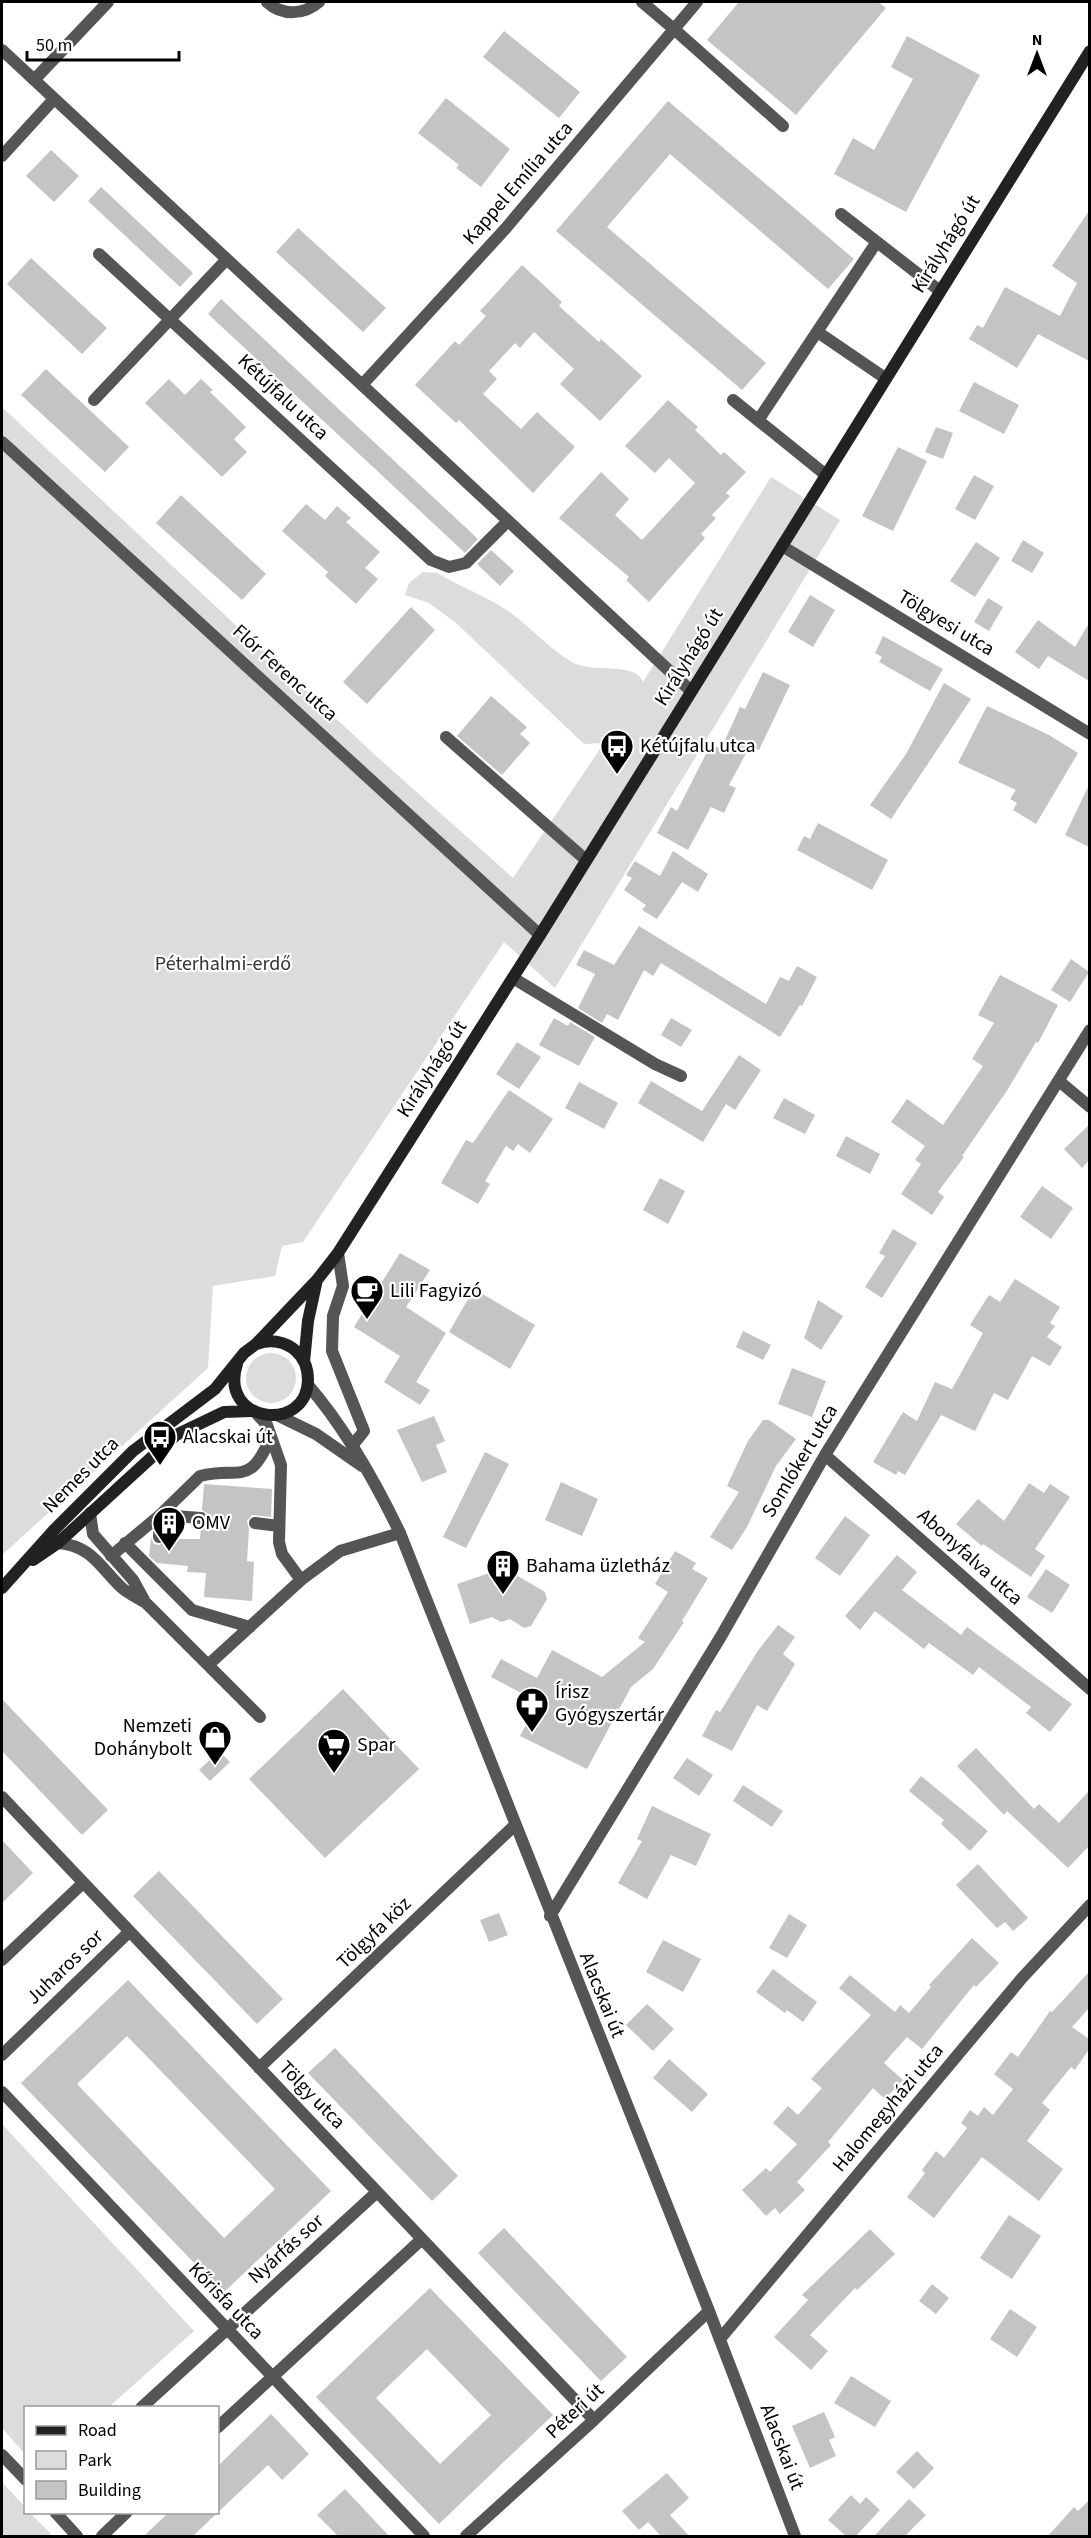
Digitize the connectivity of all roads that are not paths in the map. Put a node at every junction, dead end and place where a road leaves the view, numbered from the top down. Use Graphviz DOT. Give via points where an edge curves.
graph roads {
  1 [pos="108,2"];
  2 [pos="267,2"];
  3 [pos="319,2"];
  4 [pos="642,2"];
  5 [pos="698,2"];
  6 [pos="675,30"];
  7 [pos="2,50"];
  8 [pos="1089,51"];
  9 [pos="34,80"];
  10 [pos="54,99"];
  11 [pos="783,126"];
  12 [pos="2,156"];
  13 [pos="841,214"];
  14 [pos="876,243"];
  15 [pos="99,254"];
  16 [pos="227,259"];
  17 [pos="940,291"];
  18 [pos="171,319"];
  19 [pos="819,333"];
  20 [pos="885,378"];
  21 [pos="362,385"];
  22 [pos="94,400"];
  23 [pos="733,400"];
  24 [pos="759,419"];
  25 [pos="2,442"];
  26 [pos="826,475"];
  27 [pos="508,521"];
  28 [pos="782,546"];
  29 [pos="691,691"];
  30 [pos="1089,734"];
  31 [pos="446,737"];
  32 [pos="586,860"];
  33 [pos="540,934"];
  34 [pos="513,978"];
  35 [pos="1089,1030"];
  36 [pos="681,1076"];
  37 [pos="1059,1081"];
  38 [pos="1089,1107"];
  39 [pos="338,1253"];
  40 [pos="317,1280"];
  41 [pos="256,1344"];
  42 [pos="240,1358"];
  43 [pos="304,1362"];
  44 [pos="308,1384"];
  45 [pos="254,1412"];
  46 [pos="277,1415"];
  47 [pos="271,1436"];
  48 [pos="352,1446"];
  49 [pos="825,1455"];
  50 [pos="367,1470"];
  51 [pos="90,1514"];
  52 [pos="160,1515"];
  53 [pos="201,1518"];
  54 [pos="255,1523"];
  55 [pos="279,1526"];
  56 [pos="400,1533"];
  57 [pos="159,1537"];
  58 [pos="58,1543"];
  59 [pos="125,1543"];
  60 [pos="111,1556"];
  61 [pos="16,1571"];
  62 [pos="301,1580"];
  63 [pos="2,1588"];
  64 [pos="146,1603"];
  65 [pos="250,1626"];
  66 [pos="207,1665"];
  67 [pos="1089,1689"];
  68 [pos="260,1717"];
  69 [pos="2,1797"];
  70 [pos="515,1826"];
  71 [pos="83,1883"];
  72 [pos="1089,1905"];
  73 [pos="550,1916"];
  74 [pos="129,1932"];
  75 [pos="2,1960"];
  76 [pos="2,2055"];
  77 [pos="259,2068"];
  78 [pos="2,2092"];
  79 [pos="377,2192"];
  80 [pos="422,2239"];
  81 [pos="709,2311"];
  82 [pos="226,2330"];
  83 [pos="720,2339"];
  84 [pos="272,2375"];
  85 [pos="143,2406"];
  86 [pos="594,2420"];
  87 [pos="219,2426"];
  88 [pos="2,2455"];
  89 [pos="24,2478"];
  90 [pos="57,2514"];
  91 [pos="125,2514"];
  92 [pos="77,2536"];
  93 [pos="102,2536"];
  94 [pos="424,2536"];
  95 [pos="466,2536"];
  96 [pos="795,2536"];
  1 -- 9 [label="street"];
  2 -- 3 [label="street" via="274,9 289,12 304,11"];
  4 -- 6 [label="street"];
  5 -- 6 [label="street, Kappel Emília utca"];
  6 -- 11 [label="street"];
  6 -- 21 [label="street, Kappel Emília utca" via="506,228"];
  7 -- 9 [label="street"];
  8 -- 17 [label="street, Királyhágó út"];
  9 -- 10 [label="street"];
  10 -- 12 [label="street"];
  10 -- 16 [label="street"];
  13 -- 14 [label="street"];
  14 -- 17 [label="street"];
  14 -- 19 [label="street"];
  15 -- 18 [label="street, Kétújfalu utca"];
  16 -- 18 [label="street"];
  16 -- 21 [label="street"];
  17 -- 20 [label="street, Királyhágó út"];
  18 -- 22 [label="street"];
  18 -- 27 [label="street, Kétújfalu utca" via="431,560 448,567 466,563"];
  19 -- 20 [label="street"];
  19 -- 24 [label="street"];
  20 -- 26 [label="street, Királyhágó út"];
  21 -- 27 [label="street"];
  23 -- 24 [label="street"];
  24 -- 26 [label="street"];
  25 -- 33 [label="street, Flór Ferenc utca"];
  26 -- 28 [label="street, Királyhágó út"];
  27 -- 29 [label="street"];
  28 -- 29 [label="street, Királyhágó út"];
  28 -- 30 [label="street, Tölgyesi utca"];
  29 -- 32 [label="street, Királyhágó út"];
  31 -- 32 [label="street"];
  32 -- 33 [label="street, Királyhágó út"];
  33 -- 34 [label="street, Királyhágó út"];
  34 -- 36 [label="street"];
  34 -- 39 [label="street, Királyhágó út"];
  35 -- 37 [label="street, Somlókert utca"];
  37 -- 38 [label="street"];
  37 -- 49 [label="street, Somlókert utca"];
  39 -- 40 [label="street, Királyhágó út"];
  39 -- 48 [label="street" via="343,1286 333,1316 332,1351 364,1431"];
  40 -- 41 [label="street, Királyhágó út"];
  40 -- 43 [label="street, Királyhágó út"];
  41 -- 42 [label="street, Királyhágó út"];
  41 -- 43 [label="street" via="283,1344 296,1351"];
  42 -- 45 [label="street" via="234,1384 242,1402"];
  42 -- 61 [label="street, Nemes utca" via="216,1389 133,1450"];
  43 -- 44 [label="street, Alacskai út"];
  44 -- 46 [label="street" via="295,1407"];
  44 -- 48 [label="street, Alacskai út"];
  45 -- 46 [label="street, Nemes utca"];
  45 -- 47 [label="street" via="267,1425"];
  45 -- 51 [label="street, Nemes utca" via="224,1412 183,1430"];
  46 -- 50 [label="street, Alacskai út" via="316,1434"];
  47 -- 52 [label="street" via="260,1460 233,1480 200,1476"];
  47 -- 55 [label="street" via="281,1465"];
  48 -- 50 [label="street, Alacskai út"];
  49 -- 67 [label="street, Abonyfalva utca"];
  49 -- 73 [label="street, Somlókert utca" via="720,1638"];
  50 -- 56 [label="street, Alacskai út"];
  51 -- 58 [label="street, Nemes utca"];
  51 -- 60 [label="street" via="93,1534"];
  52 -- 53 [label="street"];
  52 -- 57 [label="street"];
  52 -- 59 [label="street"];
  54 -- 55 [label="street"];
  55 -- 62 [label="street" via="282,1554"];
  56 -- 62 [label="street" via="340,1551"];
  56 -- 70 [label="street, Alacskai út"];
  58 -- 61 [label="street, Nemes utca"];
  58 -- 64 [label="street" via="88,1551 124,1589"];
  59 -- 60 [label="street"];
  59 -- 65 [label="street" via="158,1570 192,1610"];
  60 -- 64 [label="street" via="133,1580"];
  61 -- 63 [label="street, Nemes utca"];
  62 -- 65 [label="street"];
  64 -- 66 [label="street"];
  65 -- 66 [label="street"];
  66 -- 68 [label="street"];
  69 -- 71 [label="street, Tölgy utca"];
  70 -- 73 [label="street, Alacskai út"];
  70 -- 77 [label="street, Tölgyfa köz"];
  71 -- 74 [label="street, Tölgy utca"];
  71 -- 75 [label="street"];
  72 -- 83 [label="street, Halomegyházi utca" via="1022,1978"];
  73 -- 81 [label="street, Alacskai út"];
  74 -- 76 [label="street, Juharos sor"];
  74 -- 77 [label="street, Tölgy utca"];
  77 -- 79 [label="street, Tölgy utca"];
  78 -- 82 [label="street, Kőrisfa utca"];
  79 -- 80 [label="street, Tölgy utca"];
  79 -- 82 [label="street, Nyárfás sor"];
  80 -- 84 [label="street"];
  80 -- 86 [label="street, Tölgy utca"];
  81 -- 83 [label="street, Alacskai út"];
  81 -- 86 [label="street, Péteri út"];
  82 -- 84 [label="street, Kőrisfa utca"];
  82 -- 85 [label="street, Nyárfás sor"];
  83 -- 96 [label="street, Alacskai út"];
  84 -- 87 [label="street"];
  84 -- 94 [label="street, Kőrisfa utca"];
  86 -- 95 [label="street, Péteri út"];
  88 -- 89 [label="street"];
  90 -- 92 [label="street"];
  91 -- 93 [label="street"];
}
